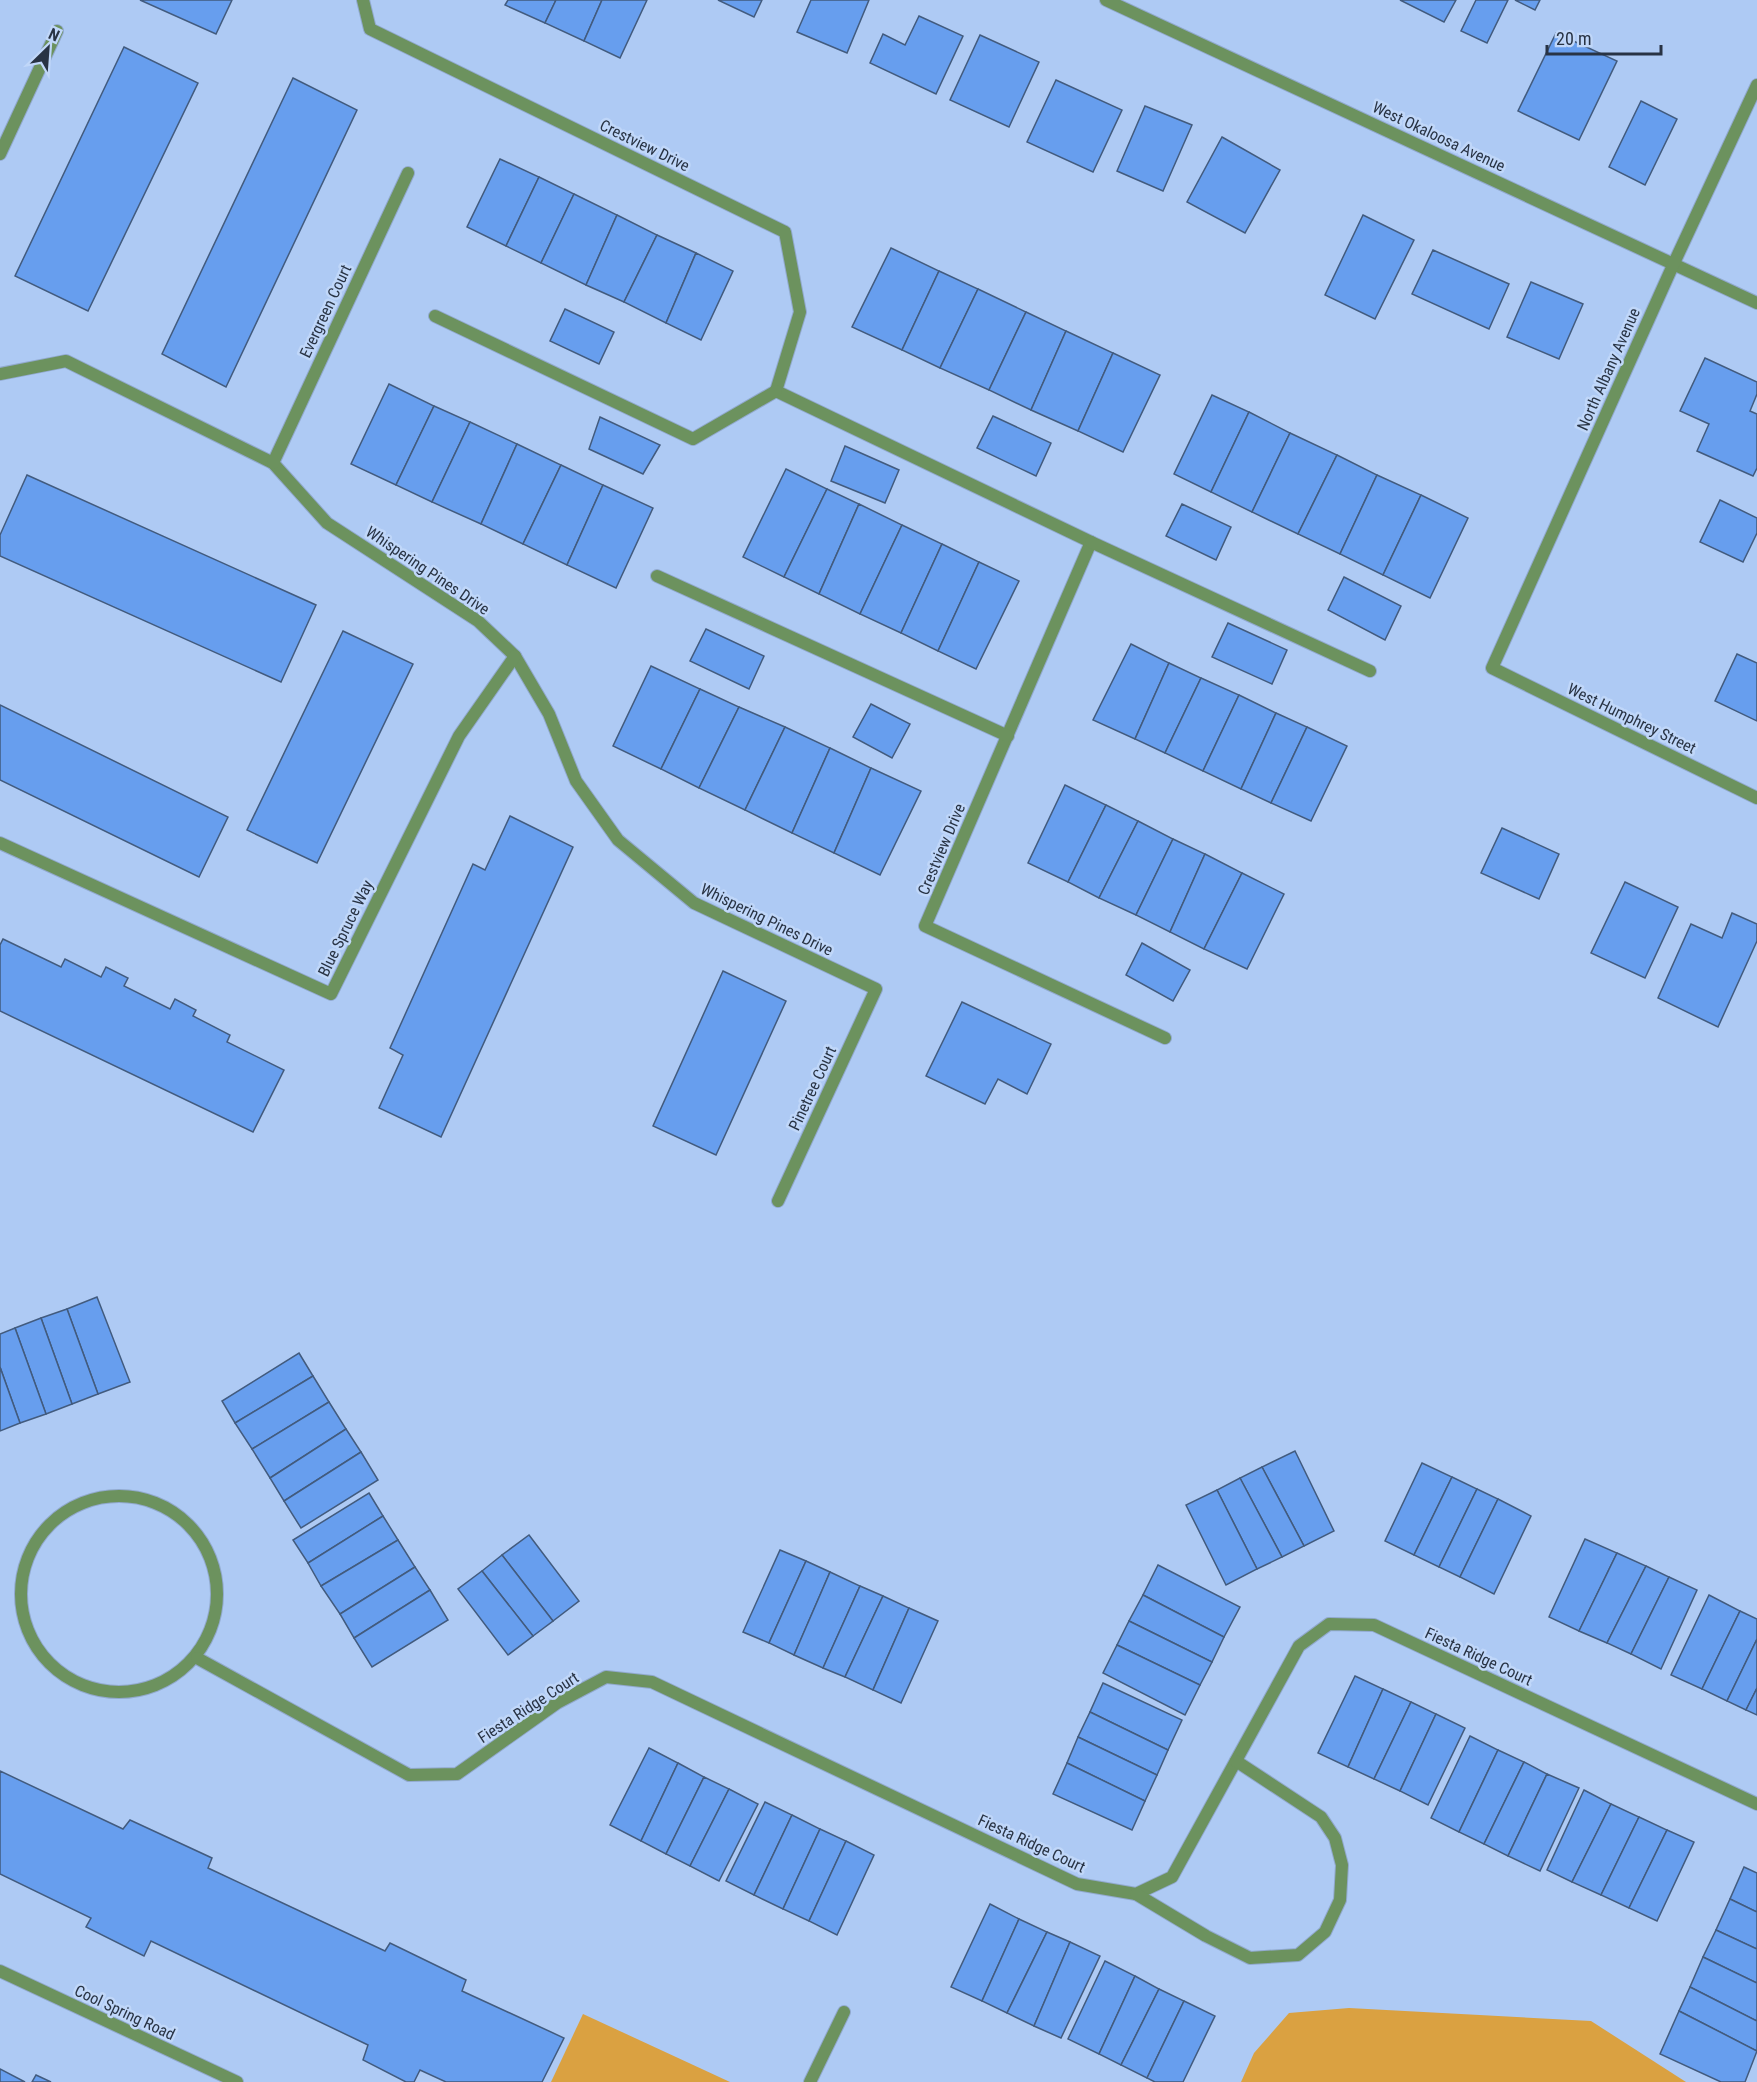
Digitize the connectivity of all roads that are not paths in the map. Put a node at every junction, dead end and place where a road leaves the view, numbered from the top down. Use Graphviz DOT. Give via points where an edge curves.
graph roads {
  1 [pos="363,0"];
  2 [pos="1106,0"];
  3 [pos="57,31"];
  4 [pos="1757,85"];
  5 [pos="0,154"];
  6 [pos="408,173"];
  7 [pos="1674,264"];
  8 [pos="1757,303"];
  9 [pos="435,316"];
  10 [pos="0,374"];
  11 [pos="776,391"];
  12 [pos="273,463"];
  13 [pos="1091,543"];
  14 [pos="657,576"];
  15 [pos="515,656"];
  16 [pos="1492,668"];
  17 [pos="1370,671"];
  18 [pos="1008,736"];
  19 [pos="1757,798"];
  20 [pos="0,843"];
  21 [pos="876,989"];
  22 [pos="1165,1038"];
  23 [pos="778,1201"];
  24 [pos="197,1658"];
  25 [pos="1236,1761"];
  26 [pos="1757,1804"];
  27 [pos="1136,1894"];
  28 [pos="0,1971"];
  29 [pos="843,2012"];
  30 [pos="237,2082"];
  31 [pos="810,2082"];
  1 -- 11 [label="street, Crestview Drive" via="370,29 785,232 800,312"];
  2 -- 7 [label="street, West Okaloosa Avenue"];
  3 -- 5 [label="street"];
  4 -- 7 [label="street, North Albany Avenue"];
  6 -- 12 [label="street, Evergreen Court"];
  7 -- 8 [label="street, West Okaloosa Avenue"];
  7 -- 16 [label="street, North Albany Avenue"];
  9 -- 11 [label="street" via="693,439"];
  10 -- 12 [label="street, Whispering Pines Drive" via="66,361"];
  11 -- 13 [label="street"];
  12 -- 15 [label="street, Whispering Pines Drive" via="327,523 478,621"];
  13 -- 17 [label="street"];
  13 -- 18 [label="street, Crestview Drive"];
  14 -- 18 [label="street"];
  15 -- 20 [label="street, Blue Spruce Way" via="459,736 331,994"];
  15 -- 21 [label="street, Whispering Pines Drive" via="549,714 576,781 618,840 694,903"];
  16 -- 19 [label="street, West Humphrey Street"];
  18 -- 22 [label="street, Crestview Drive" via="925,926"];
  21 -- 23 [label="street, Pinetree Court"];
  24 -- 24 [label="street" via="219,1610 218,1600 213,1559 182,1517 135,1495 83,1500 42,1531 20,1578 24,1619 26,1630 56,1672 104,1693 156,1688"];
  24 -- 27 [label="street, Fiesta Ridge Court" via="409,1774 457,1774 557,1703 606,1677 652,1682 1077,1884"];
  25 -- 26 [label="street, Fiesta Ridge Court" via="1299,1646 1329,1624 1374,1625"];
  25 -- 27 [label="street, Fiesta Ridge Court" via="1172,1877"];
  25 -- 27 [label="street" via="1321,1817 1335,1838 1342,1865 1340,1900 1325,1932 1298,1955 1250,1958"];
  28 -- 30 [label="street, Cool Spring Road"];
  29 -- 31 [label="street"];
}
